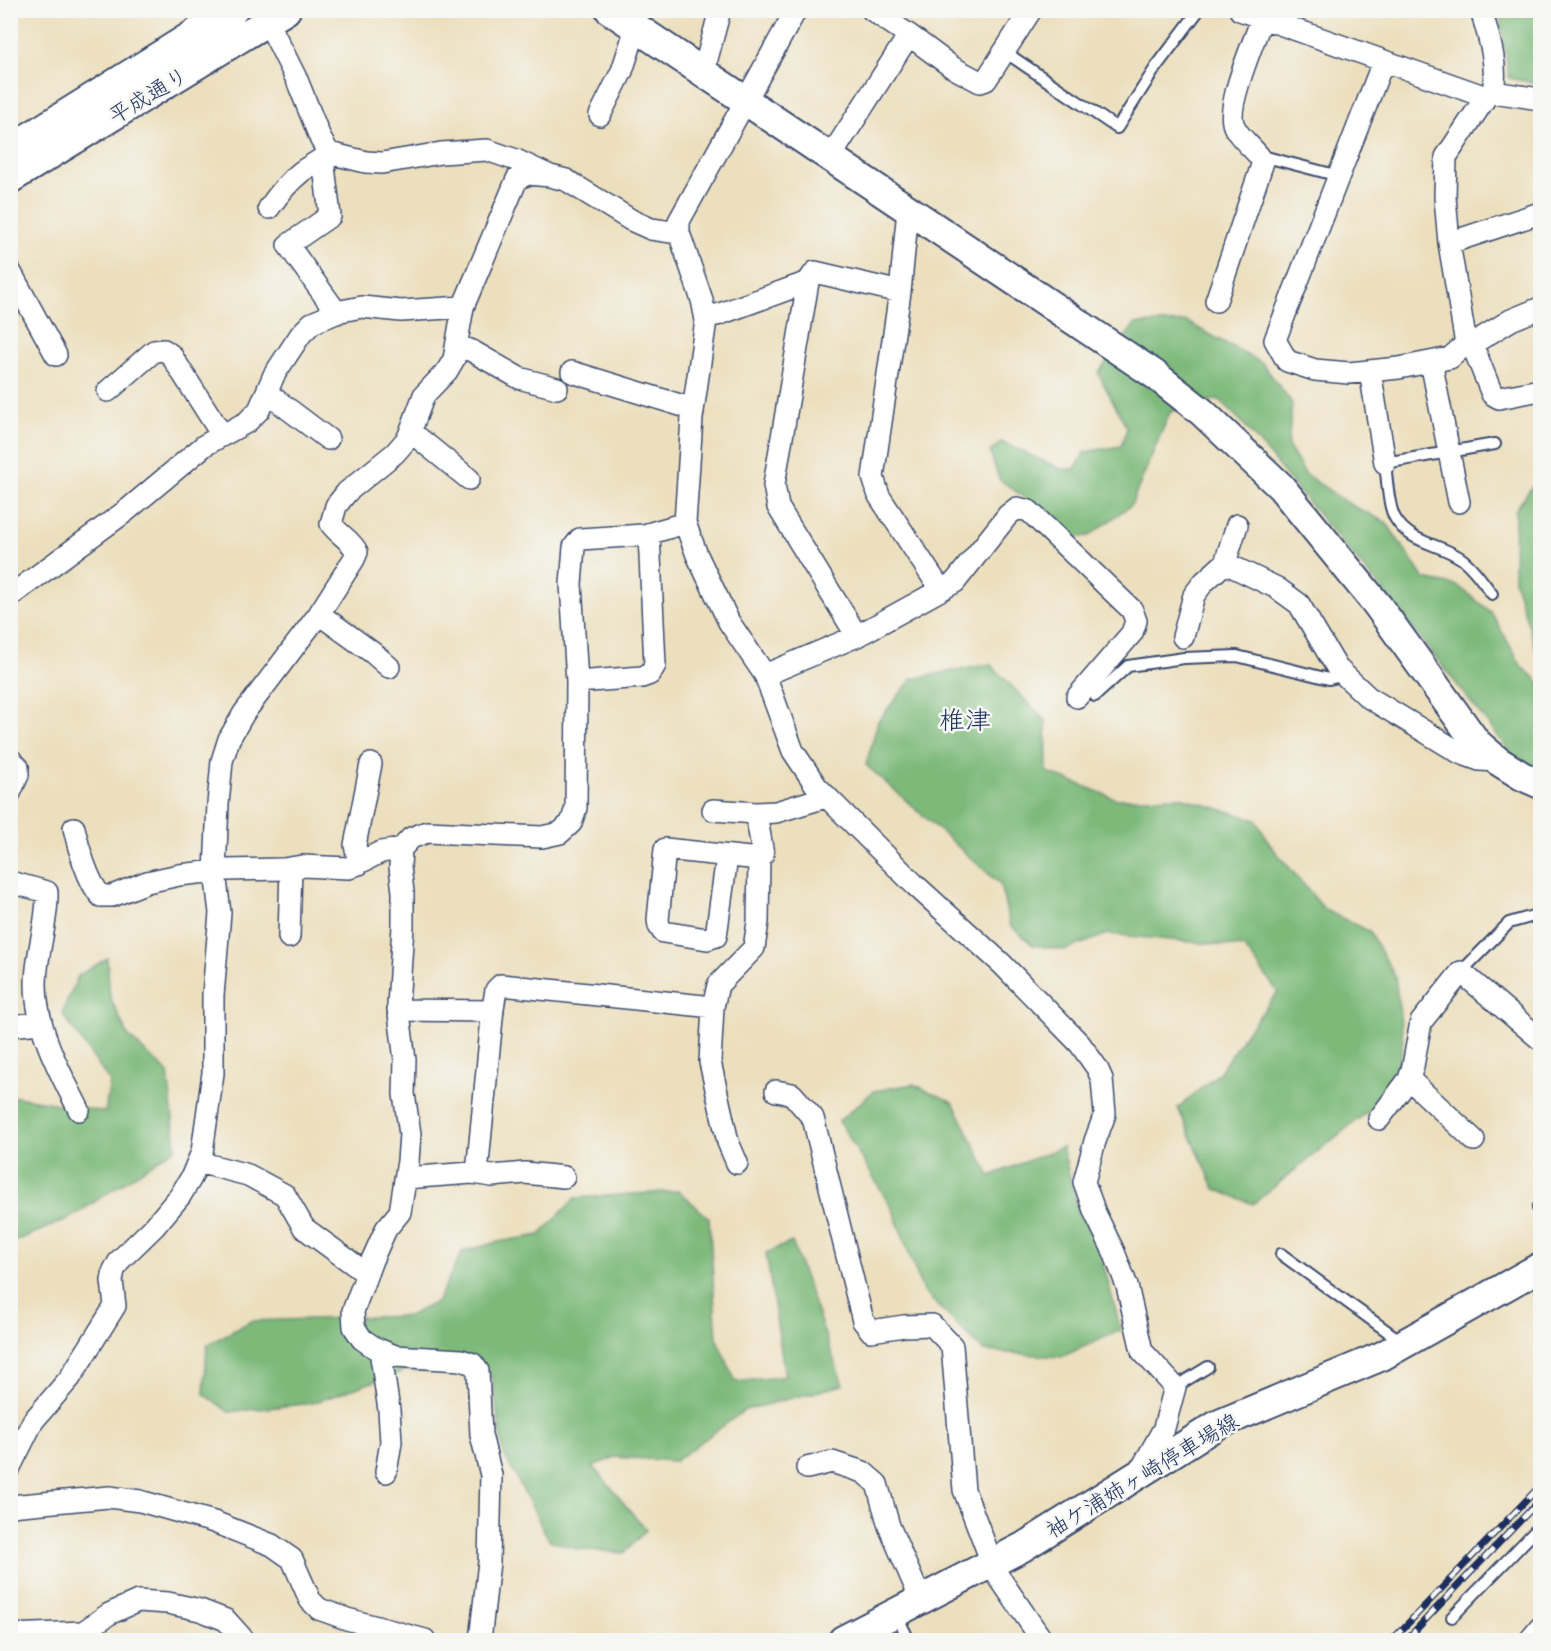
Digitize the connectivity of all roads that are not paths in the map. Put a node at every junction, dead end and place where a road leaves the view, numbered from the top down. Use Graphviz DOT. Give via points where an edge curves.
graph roads {
  1 [pos="234,10"];
  2 [pos="610,10"];
  3 [pos="720,10"];
  4 [pos="796,10"];
  5 [pos="872,10"];
  6 [pos="1032,10"];
  7 [pos="1199,10"];
  8 [pos="1240,10"];
  9 [pos="1481,10"];
  10 [pos="277,16"];
  11 [pos="1262,19"];
  12 [pos="636,28"];
  13 [pos="909,35"];
  14 [pos="1005,52"];
  15 [pos="1383,62"];
  16 [pos="703,74"];
  17 [pos="1490,95"];
  18 [pos="1540,99"];
  19 [pos="745,100"];
  20 [pos="600,115"];
  21 [pos="10,149"];
  22 [pos="326,155"];
  23 [pos="831,156"];
  24 [pos="1260,157"];
  25 [pos="550,176"];
  26 [pos="1339,176"];
  27 [pos="10,178"];
  28 [pos="269,208"];
  29 [pos="908,210"];
  30 [pos="1540,213"];
  31 [pos="679,233"];
  32 [pos="1449,243"];
  33 [pos="10,271"];
  34 [pos="808,282"];
  35 [pos="900,292"];
  36 [pos="1216,301"];
  37 [pos="463,307"];
  38 [pos="1540,308"];
  39 [pos="337,313"];
  40 [pos="705,315"];
  41 [pos="1469,344"];
  42 [pos="458,345"];
  43 [pos="56,354"];
  44 [pos="1431,362"];
  45 [pos="1370,371"];
  46 [pos="572,372"];
  47 [pos="557,388"];
  48 [pos="1540,390"];
  49 [pos="108,391"];
  50 [pos="267,393"];
  51 [pos="693,409"];
  52 [pos="411,432"];
  53 [pos="222,435"];
  54 [pos="328,439"];
  55 [pos="1496,444"];
  56 [pos="1449,452"];
  57 [pos="1385,463"];
  58 [pos="468,480"];
  59 [pos="1459,502"];
  60 [pos="685,523"];
  61 [pos="1237,525"];
  62 [pos="649,534"];
  63 [pos="1225,564"];
  64 [pos="941,591"];
  65 [pos="1492,594"];
  66 [pos="10,596"];
  67 [pos="319,614"];
  68 [pos="857,636"];
  69 [pos="1183,637"];
  70 [pos="389,668"];
  71 [pos="765,675"];
  72 [pos="1346,675"];
  73 [pos="577,682"];
  74 [pos="1086,696"];
  75 [pos="10,759"];
  76 [pos="1498,761"];
  77 [pos="371,764"];
  78 [pos="1540,784"];
  79 [pos="10,793"];
  80 [pos="826,796"];
  81 [pos="713,810"];
  82 [pos="756,813"];
  83 [pos="74,828"];
  84 [pos="401,849"];
  85 [pos="727,856"];
  86 [pos="759,859"];
  87 [pos="359,864"];
  88 [pos="291,868"];
  89 [pos="215,872"];
  90 [pos="10,882"];
  91 [pos="1540,914"];
  92 [pos="289,937"];
  93 [pos="1461,972"];
  94 [pos="713,1008"];
  95 [pos="398,1010"];
  96 [pos="493,1011"];
  97 [pos="40,1023"];
  98 [pos="10,1026"];
  99 [pos="1540,1039"];
  100 [pos="1409,1079"];
  101 [pos="776,1091"];
  102 [pos="79,1110"];
  103 [pos="1379,1119"];
  104 [pos="1474,1140"];
  105 [pos="198,1162"];
  106 [pos="737,1163"];
  107 [pos="477,1173"];
  108 [pos="564,1177"];
  109 [pos="405,1178"];
  110 [pos="1281,1254"];
  111 [pos="1540,1267"];
  112 [pos="366,1274"];
  113 [pos="1404,1343"];
  114 [pos="380,1350"];
  115 [pos="1208,1367"];
  116 [pos="1175,1387"];
  117 [pos="10,1467"];
  118 [pos="807,1468"];
  119 [pos="386,1472"];
  120 [pos="1139,1473"];
  121 [pos="10,1506"];
  122 [pos="1540,1526"];
  123 [pos="991,1564"];
  124 [pos="921,1600"];
  125 [pos="896,1613"];
  126 [pos="1452,1617"];
  127 [pos="1540,1628"];
  128 [pos="10,1635"];
  129 [pos="244,1641"];
  130 [pos="425,1641"];
  131 [pos="480,1641"];
  132 [pos="843,1641"];
  133 [pos="909,1641"];
  134 [pos="1042,1641"];
  135 [pos="1530,1641"];
  1 -- 21 [label="street, 平成通り"];
  2 -- 12 [label="street"];
  3 -- 16 [label="street"];
  4 -- 19 [label="street"];
  5 -- 13 [label="street"];
  6 -- 14 [label="street"];
  7 -- 14 [label="lane" via="1156,67 1118,128"];
  8 -- 11 [label="street"];
  9 -- 17 [label="street" via="1492,44 1496,76"];
  10 -- 22 [label="street"];
  10 -- 27 [label="street, 平成通り"];
  11 -- 15 [label="street"];
  11 -- 24 [label="street" via="1230,116 1234,128"];
  12 -- 16 [label="street"];
  12 -- 20 [label="street" via="622,71"];
  13 -- 14 [label="street" via="980,82 986,80"];
  13 -- 23 [label="street"];
  15 -- 17 [label="street"];
  15 -- 26 [label="street"];
  16 -- 19 [label="street"];
  17 -- 18 [label="street"];
  17 -- 32 [label="street" via="1446,157"];
  19 -- 23 [label="street"];
  19 -- 31 [label="street" via="679,221"];
  22 -- 25 [label="street" via="382,163 487,150"];
  22 -- 28 [label="street" via="302,171"];
  22 -- 39 [label="street" via="330,216 288,245"];
  23 -- 29 [label="street"];
  24 -- 26 [label="lane"];
  24 -- 36 [label="street" via="1261,172"];
  25 -- 31 [label="street" via="566,180 651,229"];
  25 -- 37 [label="street" via="528,174 518,179"];
  26 -- 45 [label="street" via="1275,340 1287,362 1315,370"];
  29 -- 35 [label="street"];
  29 -- 76 [label="street" via="1154,374 1218,426 1281,487 1378,606 1476,742"];
  30 -- 32 [label="street"];
  31 -- 40 [label="street"];
  32 -- 41 [label="street"];
  33 -- 43 [label="street"];
  34 -- 35 [label="street" via="815,272"];
  34 -- 40 [label="street" via="717,315"];
  34 -- 68 [label="street" via="774,485 778,507"];
  35 -- 64 [label="street" via="873,477 879,496"];
  37 -- 39 [label="street" via="401,311 362,307"];
  37 -- 42 [label="street"];
  38 -- 41 [label="street"];
  39 -- 50 [label="street" via="312,323 301,334"];
  40 -- 51 [label="street"];
  41 -- 44 [label="street" via="1450,358"];
  41 -- 48 [label="street" via="1492,394 1499,398"];
  42 -- 47 [label="street" via="519,378"];
  42 -- 52 [label="street" via="447,370 424,395"];
  44 -- 45 [label="street"];
  44 -- 56 [label="street"];
  45 -- 57 [label="street"];
  46 -- 51 [label="street"];
  49 -- 53 [label="street" via="154,351 164,350"];
  50 -- 53 [label="street" via="260,410"];
  50 -- 54 [label="street"];
  51 -- 60 [label="street"];
  52 -- 58 [label="street"];
  52 -- 67 [label="street" via="395,453 336,506 331,524 357,552"];
  53 -- 66 [label="street"];
  55 -- 56 [label="lane"];
  56 -- 57 [label="lane"];
  56 -- 59 [label="street"];
  57 -- 65 [label="lane" via="1393,516 1402,528 1420,541 1460,558"];
  60 -- 62 [label="street"];
  60 -- 71 [label="street" via="729,622"];
  61 -- 63 [label="street"];
  62 -- 73 [label="street" via="655,665 650,674 642,677"];
  62 -- 73 [label="street" via="580,538 574,547 571,584"];
  63 -- 69 [label="street" via="1194,595"];
  63 -- 72 [label="street" via="1277,588 1299,604 1337,668"];
  64 -- 68 [label="street"];
  64 -- 74 [label="street" via="955,582 1008,515 1017,508 1029,511 1132,610 1136,621 1132,633"];
  67 -- 70 [label="street"];
  67 -- 89 [label="street" via="244,713 229,739 222,761"];
  68 -- 71 [label="street"];
  71 -- 80 [label="street" via="794,751"];
  72 -- 74 [label="lane" via="1329,680 1237,656 1184,658 1128,666"];
  72 -- 76 [label="street" via="1368,697 1460,753"];
  73 -- 84 [label="street" via="576,808 571,823 560,833 542,837 427,832 411,838"];
  75 -- 79 [label="street" via="18,767 18,775"];
  76 -- 78 [label="street"];
  77 -- 87 [label="street" via="355,845"];
  80 -- 82 [label="street" via="776,812"];
  80 -- 116 [label="street" via="1002,964 1080,1044 1097,1068 1102,1079 1105,1114 1084,1182 1127,1286 1142,1351"];
  81 -- 82 [label="street"];
  82 -- 86 [label="street" via="763,854"];
  83 -- 89 [label="street" via="95,890 101,896 179,875"];
  84 -- 87 [label="street" via="381,852"];
  84 -- 95 [label="street" via="404,892"];
  85 -- 85 [label="street" via="665,849 658,920 663,932 707,939 716,936"];
  85 -- 86 [label="street"];
  86 -- 94 [label="street" via="754,948 718,985"];
  87 -- 88 [label="street" via="349,868"];
  88 -- 89 [label="street"];
  88 -- 92 [label="street"];
  89 -- 105 [label="street" via="220,913 213,995 213,1073"];
  90 -- 97 [label="street" via="47,892 36,983"];
  91 -- 93 [label="lane" via="1509,923"];
  93 -- 99 [label="street"];
  93 -- 100 [label="street" via="1421,1022"];
  94 -- 96 [label="street" via="501,985 496,990"];
  94 -- 106 [label="street" via="710,1062 728,1142"];
  95 -- 96 [label="street"];
  95 -- 109 [label="street" via="410,1134"];
  96 -- 107 [label="street"];
  97 -- 98 [label="street"];
  97 -- 102 [label="street"];
  100 -- 103 [label="street"];
  100 -- 104 [label="street"];
  101 -- 123 [label="street" via="792,1095 813,1119 863,1321 871,1331 932,1325 952,1346 964,1490"];
  105 -- 112 [label="street" via="248,1176 285,1195 304,1228"];
  105 -- 117 [label="street" via="180,1196 120,1260 112,1281 116,1306 70,1378 33,1421"];
  107 -- 108 [label="street"];
  107 -- 109 [label="street"];
  109 -- 112 [label="street" via="400,1212 386,1229"];
  110 -- 113 [label="lane"];
  111 -- 113 [label="street, 袖ケ浦姉ヶ崎停車場線"];
  112 -- 114 [label="street" via="353,1311 354,1327 362,1339"];
  113 -- 120 [label="street, 袖ケ浦姉ヶ崎停車場線" via="1382,1356 1217,1425"];
  114 -- 119 [label="street" via="391,1442"];
  114 -- 131 [label="street" via="395,1356 460,1360 473,1364 478,1371 481,1434 490,1475 489,1562"];
  115 -- 116 [label="lane"];
  116 -- 120 [label="street" via="1164,1428"];
  118 -- 124 [label="street" via="832,1462 863,1472 877,1484 889,1526"];
  120 -- 123 [label="street, 袖ケ浦姉ヶ崎停車場線"];
  121 -- 130 [label="street" via="109,1497 140,1501 214,1522 272,1545 292,1559 310,1600 319,1609"];
  122 -- 126 [label="lane"];
  123 -- 124 [label="street, 袖ケ浦姉ヶ崎停車場線"];
  123 -- 134 [label="street"];
  124 -- 125 [label="street, 袖ケ浦姉ヶ崎停車場線"];
  125 -- 132 [label="street, 袖ケ浦姉ヶ崎停車場線"];
  125 -- 133 [label="lane"];
  127 -- 135 [label="street"];
  128 -- 129 [label="street" via="83,1632 138,1601 200,1610 226,1620"];
}
